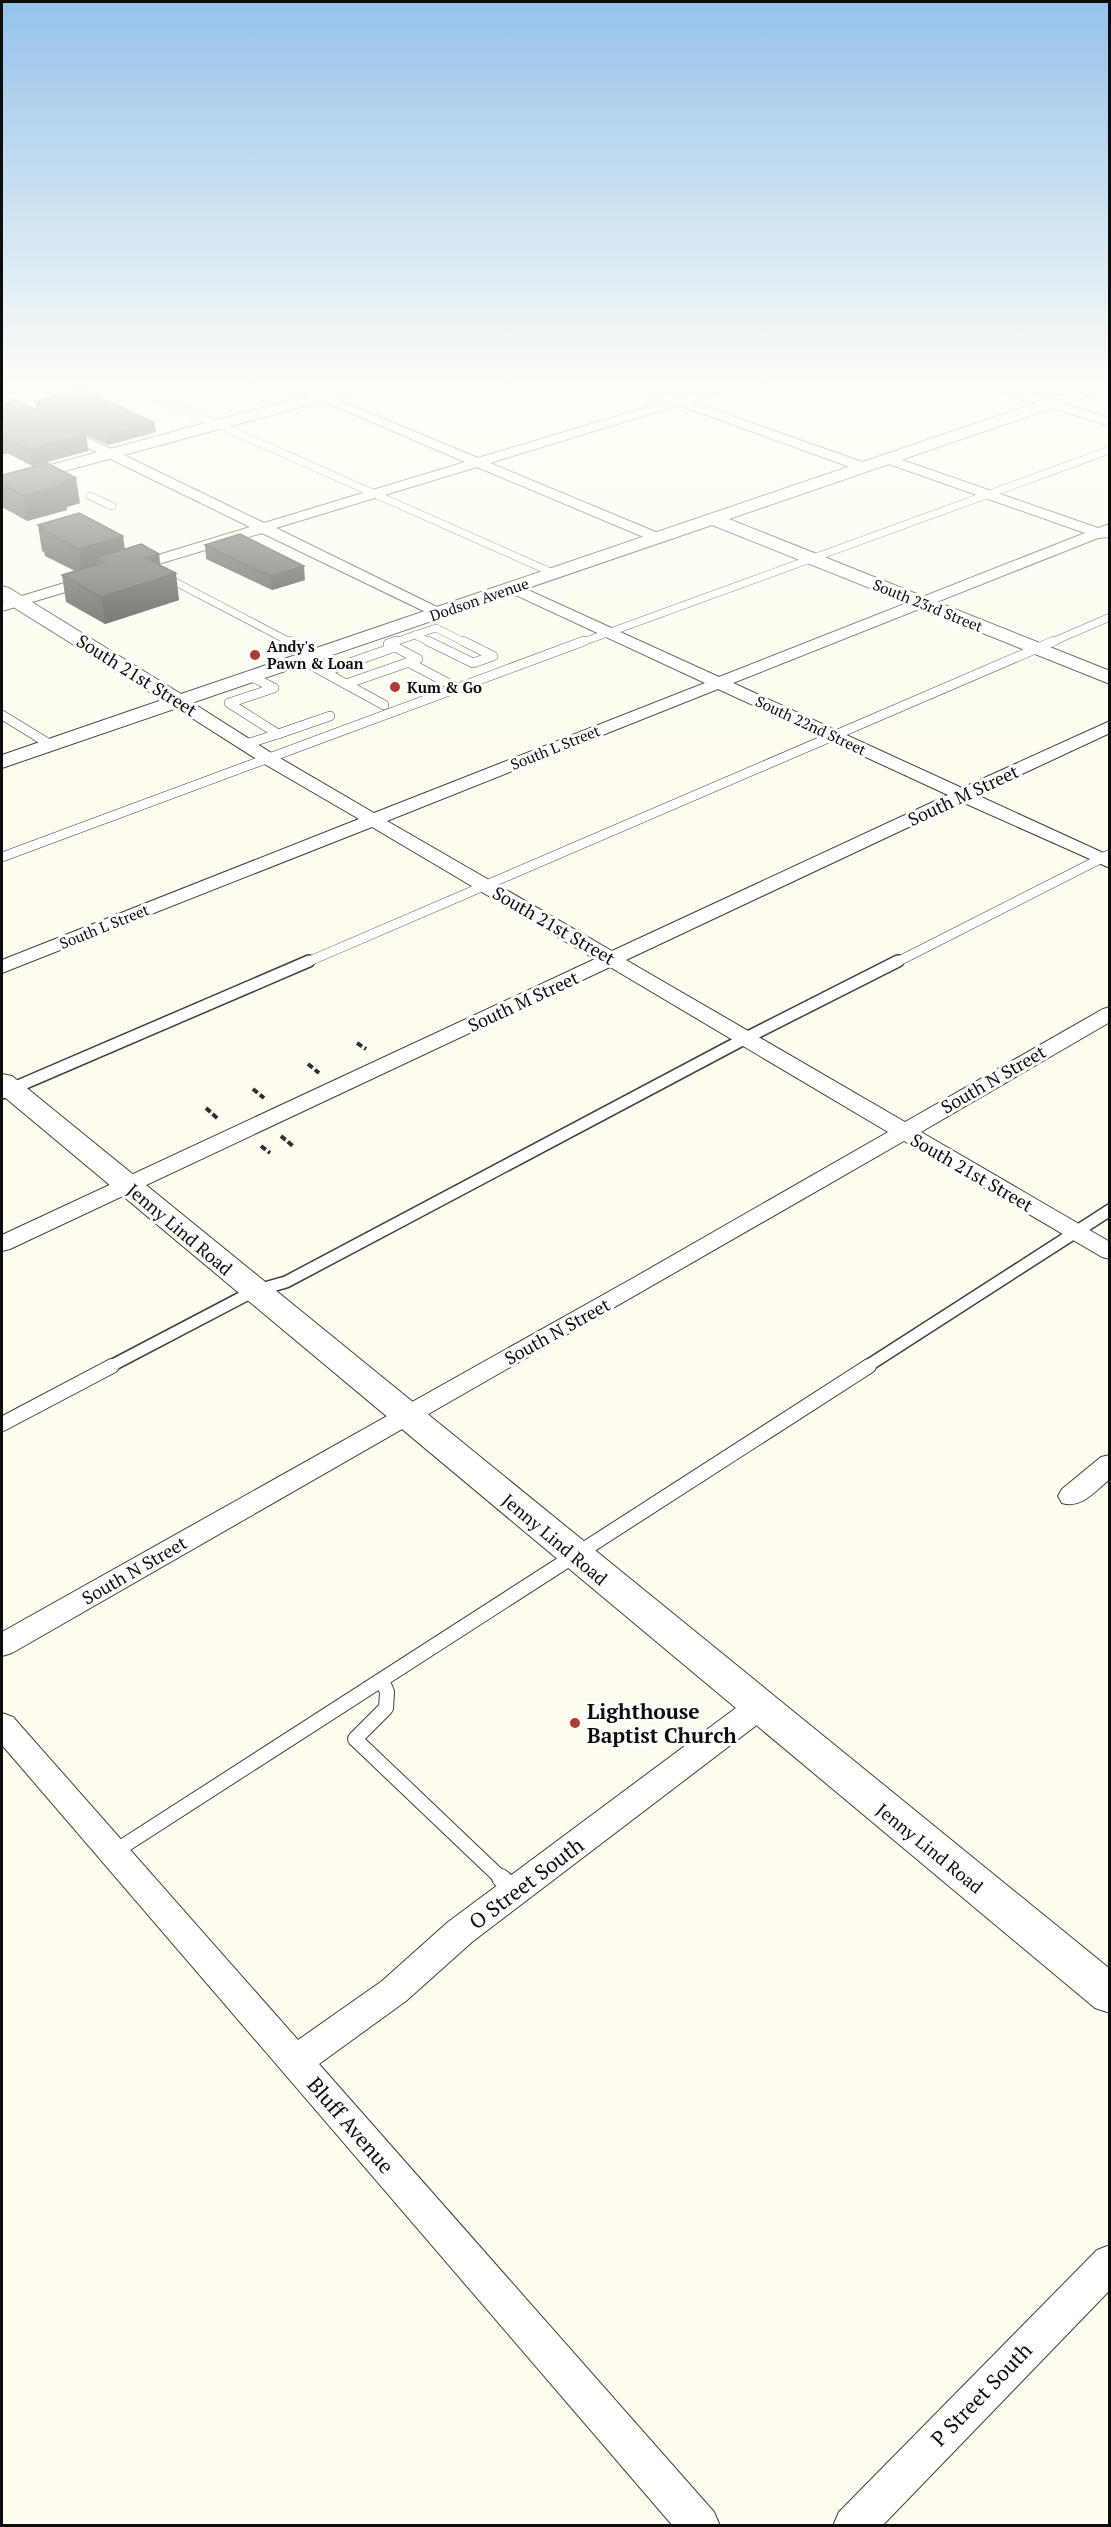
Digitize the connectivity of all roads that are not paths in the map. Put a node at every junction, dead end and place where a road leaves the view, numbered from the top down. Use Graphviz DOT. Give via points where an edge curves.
graph roads {
  1 [pos="219,507"];
  2 [pos="332,507"];
  3 [pos="400,507"];
  4 [pos="583,507"];
  5 [pos="748,507"];
  6 [pos="954,507"];
  7 [pos="1029,507"];
  8 [pos="713,519"];
  9 [pos="262,528"];
  10 [pos="1106,532"];
  11 [pos="658,538"];
  12 [pos="814,559"];
  13 [pos="143,564"];
  14 [pos="553,573"];
  15 [pos="512,588"];
  16 [pos="7,600"];
  17 [pos="920,602"];
  18 [pos="438,613"];
  19 [pos="1110,617"];
  20 [pos="419,629"];
  21 [pos="611,633"];
  22 [pos="385,643"];
  23 [pos="1036,648"];
  24 [pos="308,657"];
  25 [pos="408,662"];
  26 [pos="324,672"];
  27 [pos="252,677"];
  28 [pos="1110,678"];
  29 [pos="718,682"];
  30 [pos="346,684"];
  31 [pos="459,688"];
  32 [pos="209,691"];
  33 [pos="179,702"];
  34 [pos="229,703"];
  35 [pos="384,705"];
  36 [pos="2,715"];
  37 [pos="330,716"];
  38 [pos="1110,726"];
  39 [pos="278,734"];
  40 [pos="833,735"];
  41 [pos="246,744"];
  42 [pos="51,745"];
  43 [pos="267,758"];
  44 [pos="2,762"];
  45 [pos="963,795"];
  46 [pos="372,820"];
  47 [pos="2,857"];
  48 [pos="1106,858"];
  49 [pos="485,886"];
  50 [pos="612,959"];
  51 [pos="2,967"];
  52 [pos="1110,1013"];
  53 [pos="746,1038"];
  54 [pos="5,1088"];
  55 [pos="903,1131"];
  56 [pos="128,1185"];
  57 [pos="1110,1210"];
  58 [pos="1076,1233"];
  59 [pos="2,1244"];
  60 [pos="1110,1252"];
  61 [pos="254,1291"];
  62 [pos="406,1416"];
  63 [pos="2,1424"];
  64 [pos="1110,1464"];
  65 [pos="1072,1496"];
  66 [pos="574,1556"];
  67 [pos="2,1646"];
  68 [pos="382,1680"];
  69 [pos="759,1707"];
  70 [pos="2,1725"];
  71 [pos="112,1852"];
  72 [pos="514,1891"];
  73 [pos="1110,1995"];
  74 [pos="296,2062"];
  75 [pos="1110,2263"];
  76 [pos="700,2526"];
  77 [pos="854,2526"];
  1 -- 9 [label="street"];
  2 -- 9 [label="street"];
  3 -- 14 [label="lane"];
  4 -- 11 [label="street"];
  5 -- 8 [label="street, Dodson Avenue"];
  6 -- 12 [label="lane"];
  7 -- 10 [label="street"];
  8 -- 11 [label="street, Dodson Avenue"];
  8 -- 12 [label="street, South 23rd Street"];
  9 -- 13 [label="street"];
  9 -- 18 [label="street"];
  10 -- 17 [label="street, South L Street"];
  11 -- 14 [label="street, Dodson Avenue"];
  12 -- 17 [label="street, South 23rd Street"];
  12 -- 21 [label="lane"];
  13 -- 16 [label="street"];
  13 -- 24 [label="lane"];
  14 -- 15 [label="street, Dodson Avenue"];
  15 -- 18 [label="street, Dodson Avenue"];
  15 -- 21 [label="street, South 22nd Street"];
  16 -- 33 [label="street, South 21st Street"];
  17 -- 23 [label="street, South 23rd Street"];
  17 -- 29 [label="street, South L Street"];
  18 -- 20 [label="street, Dodson Avenue"];
  19 -- 23 [label="lane"];
  20 -- 20 [label="lane" via="472,663 493,656 436,628"];
  20 -- 22 [label="street, Dodson Avenue"];
  21 -- 29 [label="street, South 22nd Street"];
  21 -- 31 [label="lane"];
  22 -- 24 [label="street, Dodson Avenue"];
  22 -- 25 [label="lane" via="418,659"];
  22 -- 26 [label="lane"];
  23 -- 28 [label="street, South 23rd Street"];
  23 -- 40 [label="lane"];
  24 -- 26 [label="lane"];
  24 -- 27 [label="street, Dodson Avenue"];
  25 -- 30 [label="lane"];
  25 -- 31 [label="lane"];
  26 -- 30 [label="lane"];
  27 -- 32 [label="street, Dodson Avenue"];
  27 -- 34 [label="lane" via="274,688"];
  29 -- 40 [label="street, South 22nd Street"];
  29 -- 46 [label="street, South L Street"];
  30 -- 35 [label="lane"];
  31 -- 43 [label="lane"];
  32 -- 33 [label="street, Dodson Avenue"];
  32 -- 34 [label="lane"];
  33 -- 41 [label="street, South 21st Street"];
  33 -- 42 [label="street, Dodson Avenue"];
  34 -- 39 [label="lane"];
  36 -- 42 [label="lane"];
  37 -- 39 [label="lane"];
  38 -- 45 [label="street, South M Street"];
  39 -- 41 [label="lane"];
  40 -- 45 [label="street, South 22nd Street"];
  40 -- 49 [label="lane"];
  41 -- 43 [label="street, South 21st Street"];
  42 -- 44 [label="street, Dodson Avenue"];
  43 -- 46 [label="street, South 21st Street"];
  43 -- 47 [label="lane"];
  45 -- 48 [label="street, South 22nd Street"];
  45 -- 50 [label="street, South M Street"];
  46 -- 49 [label="street, South 21st Street"];
  46 -- 51 [label="street, South L Street"];
  48 -- 53 [label="lane"];
  49 -- 50 [label="street, South 21st Street"];
  49 -- 54 [label="lane"];
  50 -- 53 [label="street, South 21st Street"];
  50 -- 56 [label="street, South M Street"];
  52 -- 55 [label="street, South N Street"];
  53 -- 55 [label="street, South 21st Street"];
  53 -- 61 [label="lane" via="286,1282"];
  54 -- 56 [label="street, Jenny Lind Road"];
  55 -- 58 [label="street, South 21st Street"];
  55 -- 62 [label="street, South N Street"];
  56 -- 59 [label="street, South M Street"];
  56 -- 61 [label="street, Jenny Lind Road"];
  57 -- 58 [label="lane"];
  58 -- 60 [label="street, South 21st Street"];
  58 -- 66 [label="lane"];
  61 -- 62 [label="street, Jenny Lind Road"];
  61 -- 63 [label="lane"];
  62 -- 66 [label="street, Jenny Lind Road"];
  62 -- 67 [label="street, South N Street"];
  64 -- 65 [label="street"];
  66 -- 68 [label="lane"];
  66 -- 69 [label="street, Jenny Lind Road"];
  68 -- 71 [label="lane" via="296,1732 198,1801"];
  68 -- 72 [label="lane" via="387,1692 386,1708 356,1739"];
  69 -- 72 [label="street, O Street South"];
  69 -- 73 [label="street, Jenny Lind Road"];
  70 -- 71 [label="street, Bluff Avenue"];
  71 -- 74 [label="street, Bluff Avenue"];
  72 -- 74 [label="street, O Street South" via="460,1932 394,1991"];
  74 -- 76 [label="street, Bluff Avenue"];
  75 -- 77 [label="street, P Street South"];
}
